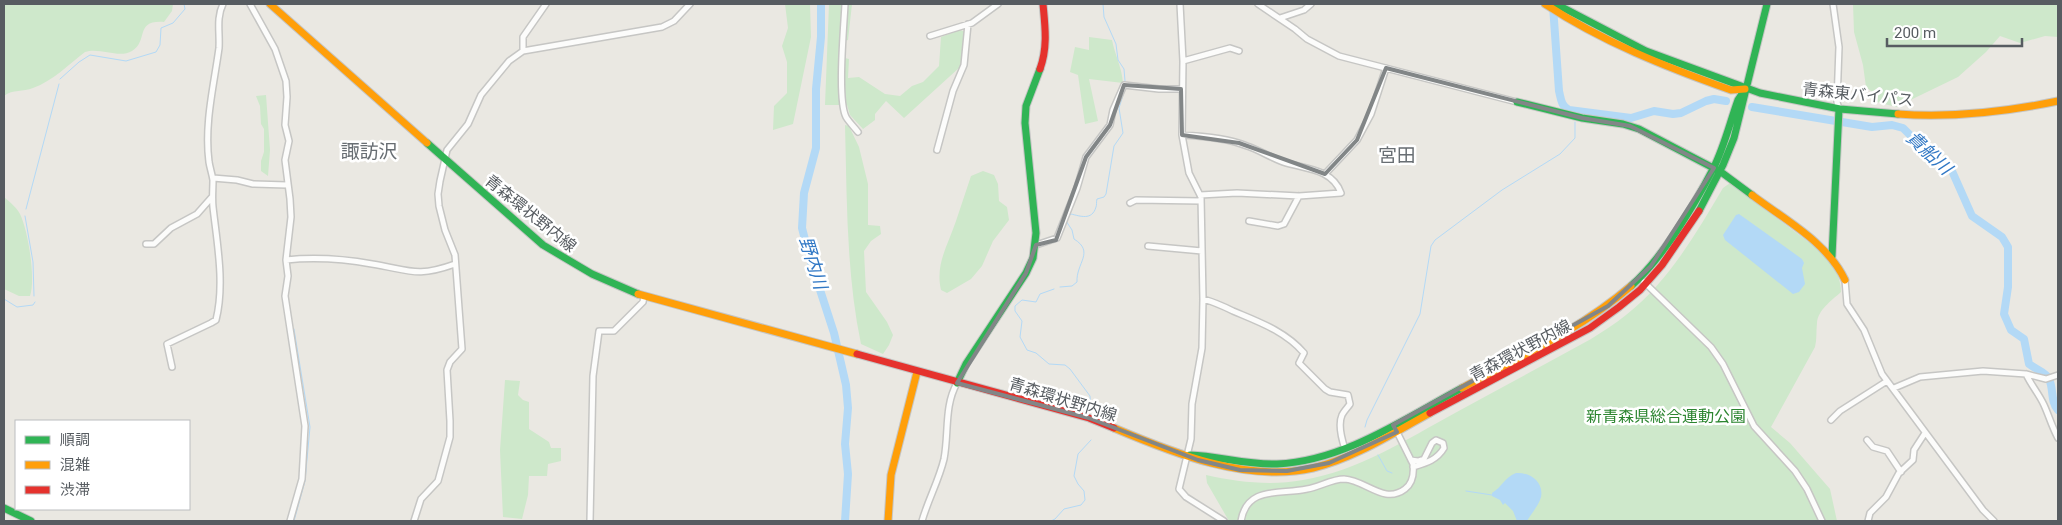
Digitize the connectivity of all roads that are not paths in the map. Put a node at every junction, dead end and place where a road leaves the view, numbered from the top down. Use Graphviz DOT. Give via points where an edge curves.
graph roads {
  1 [pos="224,4"];
  2 [pos="250,4"];
  3 [pos="270,4"];
  4 [pos="546,4"];
  5 [pos="690,4"];
  6 [pos="845,4"];
  7 [pos="998,4"];
  8 [pos="1043,4"];
  9 [pos="1180,4"];
  10 [pos="1260,4"];
  11 [pos="1311,4"];
  12 [pos="1545,4"];
  13 [pos="1557,4"];
  14 [pos="1767,4"];
  15 [pos="1833,4"];
  16 [pos="1280,18"];
  17 [pos="968,24"];
  18 [pos="930,36"];
  19 [pos="523,51"];
  20 [pos="1239,51"];
  21 [pos="1183,61"];
  22 [pos="1386,68"];
  23 [pos="1182,89"];
  24 [pos="1745,89"];
  25 [pos="2058,101"];
  26 [pos="1517,102"];
  27 [pos="1838,109"];
  28 [pos="858,132"];
  29 [pos="1182,134"];
  30 [pos="937,150"];
  31 [pos="445,160"];
  32 [pos="1714,168"];
  33 [pos="1722,172"];
  34 [pos="1325,174"];
  35 [pos="213,178"];
  36 [pos="287,185"];
  37 [pos="1200,195"];
  38 [pos="1299,196"];
  39 [pos="212,197"];
  40 [pos="1201,201"];
  41 [pos="1130,203"];
  42 [pos="1249,221"];
  43 [pos="146,244"];
  44 [pos="1036,245"];
  45 [pos="1148,246"];
  46 [pos="1202,251"];
  47 [pos="1832,256"];
  48 [pos="286,260"];
  49 [pos="455,264"];
  50 [pos="1844,280"];
  51 [pos="1643,281"];
  52 [pos="644,296"];
  53 [pos="1203,299"];
  54 [pos="172,367"];
  55 [pos="916,372"];
  56 [pos="2026,374"];
  57 [pos="2058,375"];
  58 [pos="1887,381"];
  59 [pos="957,383"];
  60 [pos="1894,388"];
  61 [pos="1831,420"];
  62 [pos="1395,428"];
  63 [pos="1925,432"];
  64 [pos="2058,438"];
  65 [pos="1867,440"];
  66 [pos="1430,446"];
  67 [pos="1345,449"];
  68 [pos="1440,454"];
  69 [pos="1188,455"];
  70 [pos="1411,460"];
  71 [pos="1413,467"];
  72 [pos="1901,472"];
  73 [pos="4,508"];
  74 [pos="29,520"];
  75 [pos="290,521"];
  76 [pos="414,521"];
  77 [pos="590,521"];
  78 [pos="888,521"];
  79 [pos="922,521"];
  80 [pos="1224,521"];
  81 [pos="1241,521"];
  82 [pos="1822,521"];
  83 [pos="1868,521"];
  84 [pos="1994,521"];
  1 -- 35 [label="street" via="220,10 219,46 209,114 209,162"];
  2 -- 36 [label="street" via="275,49 286,81"];
  3 -- 31 [label="main road, 青森環状野内線"];
  4 -- 19 [label="street" via="523,37"];
  5 -- 19 [label="street" via="674,21 662,27"];
  6 -- 28 [label="street" via="841,81 845,115"];
  7 -- 17 [label="street"];
  8 -- 44 [label="main road" via="1045,56 1026,106 1025,123"];
  9 -- 21 [label="street"];
  10 -- 16 [label="street"];
  11 -- 16 [label="street" via="1304,10"];
  12 -- 24 [label="main road, 青森東バイパス" via="1600,37 1644,58 1731,90"];
  13 -- 24 [label="main road, 青森東バイパス" via="1646,51"];
  14 -- 24 [label="main road, 青森環状野内線"];
  15 -- 27 [label="street" via="1839,47"];
  16 -- 22 [label="street" via="1307,39 1339,56"];
  17 -- 18 [label="street"];
  17 -- 30 [label="street" via="964,65 952,91"];
  19 -- 31 [label="street" via="509,61 481,94 468,124 447,150"];
  20 -- 21 [label="street" via="1230,48"];
  21 -- 23 [label="street"];
  22 -- 26 [label="street"];
  22 -- 34 [label="street" via="1371,114 1357,140"];
  23 -- 29 [label="street"];
  23 -- 44 [label="street" via="1124,85 1110,125 1086,157 1057,238"];
  24 -- 27 [label="main road, 青森東バイパス"];
  24 -- 32 [label="main road, 青森環状野内線"];
  24 -- 33 [label="main road, 青森環状野内線" via="1745,102"];
  25 -- 27 [label="main road, 青森東バイパス" via="1950,115 1898,115"];
  26 -- 32 [label="main road" via="1639,128"];
  27 -- 47 [label="main road"];
  29 -- 34 [label="street" via="1239,143 1281,161"];
  29 -- 37 [label="street" via="1186,163"];
  31 -- 49 [label="street" via="439,200"];
  31 -- 52 [label="main road, 青森環状野内線" via="568,262"];
  32 -- 33 [label="main road"];
  32 -- 51 [label="main road, 青森環状野内線"];
  33 -- 47 [label="main road"];
  33 -- 51 [label="main road, 青森環状野内線" via="1674,248"];
  34 -- 38 [label="street" via="1341,193"];
  35 -- 36 [label="street"];
  35 -- 39 [label="street"];
  36 -- 48 [label="street" via="290,217"];
  37 -- 38 [label="street"];
  37 -- 40 [label="street"];
  38 -- 42 [label="street" via="1284,224 1278,226"];
  39 -- 43 [label="street" via="197,214 170,228 154,244"];
  39 -- 54 [label="street" via="220,257 217,316 207,326 167,344"];
  40 -- 41 [label="street" via="1136,200"];
  40 -- 46 [label="street"];
  44 -- 59 [label="main road" via="1026,273"];
  45 -- 46 [label="street"];
  46 -- 53 [label="street"];
  47 -- 50 [label="main road"];
  48 -- 49 [label="street" via="307,258 370,263 422,273"];
  48 -- 75 [label="street" via="286,305 305,426 302,479"];
  49 -- 76 [label="street" via="462,345 447,370 450,433 437,483 421,499"];
  50 -- 58 [label="street" via="1847,304 1864,330"];
  51 -- 62 [label="main road, 青森環状野内線" via="1614,311 1590,328"];
  51 -- 82 [label="street" via="1715,352 1754,426 1795,471"];
  52 -- 55 [label="main road, 青森環状野内線"];
  52 -- 77 [label="street" via="643,302 614,331 599,332 593,376"];
  53 -- 67 [label="street" via="1274,328 1304,353 1299,363 1325,389 1348,396 1350,404 1341,420"];
  53 -- 69 [label="street" via="1202,348 1192,404"];
  55 -- 59 [label="main road, 青森環状野内線"];
  55 -- 78 [label="main road" via="892,475"];
  56 -- 57 [label="street" via="2048,378"];
  56 -- 60 [label="street" via="1983,372 1920,377"];
  56 -- 64 [label="street"];
  58 -- 60 [label="street"];
  58 -- 61 [label="street"];
  59 -- 69 [label="main road, 青森環状野内線" via="1089,418"];
  59 -- 79 [label="street" via="949,401 941,469"];
  60 -- 63 [label="street"];
  62 -- 67 [label="main road, 青森環状野内線"];
  62 -- 69 [label="main road, 青森環状野内線" via="1348,456 1287,471 1240,470"];
  62 -- 70 [label="street"];
  63 -- 72 [label="street" via="1914,450 1913,460"];
  63 -- 84 [label="street"];
  65 -- 72 [label="street" via="1873,447 1886,451"];
  66 -- 68 [label="street"];
  66 -- 68 [label="street" via="1440,440 1444,448"];
  66 -- 70 [label="street" via="1424,459"];
  67 -- 69 [label="main road, 青森環状野内線" via="1314,459 1260,465"];
  68 -- 71 [label="street" via="1432,461"];
  69 -- 80 [label="street" via="1179,489"];
  70 -- 71 [label="street"];
  71 -- 81 [label="street" via="1413,477 1408,486 1398,493 1387,495 1352,480 1337,480 1306,490 1260,495 1246,508"];
  72 -- 83 [label="street" via="1886,497 1870,513"];
  73 -- 74 [label="main road"];
}
